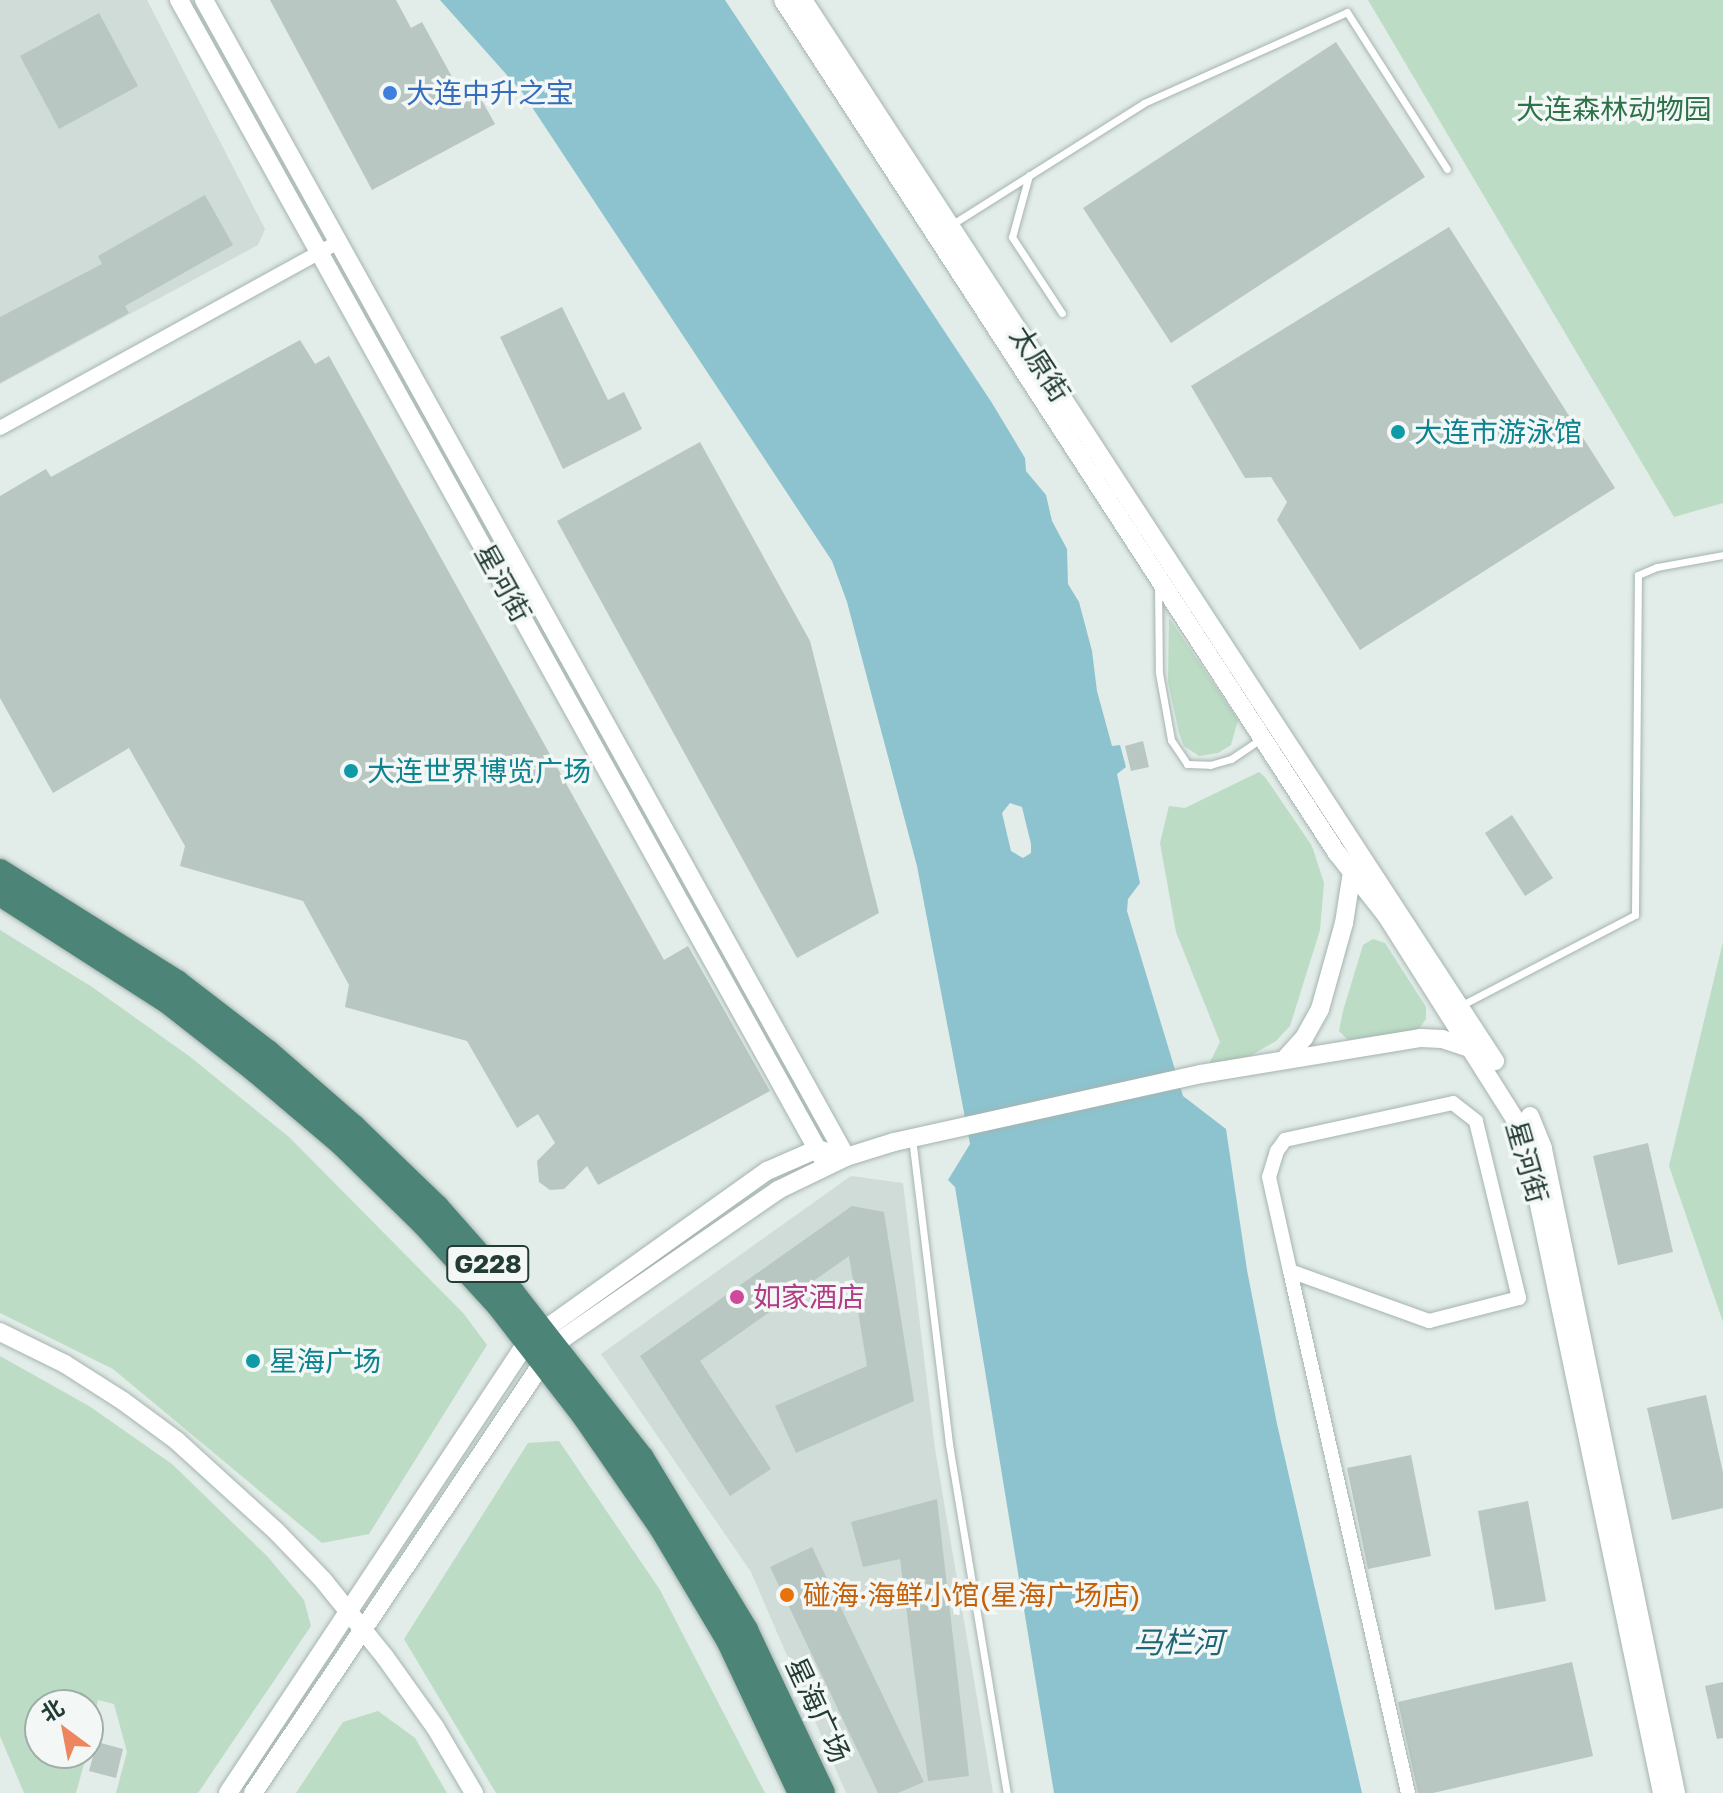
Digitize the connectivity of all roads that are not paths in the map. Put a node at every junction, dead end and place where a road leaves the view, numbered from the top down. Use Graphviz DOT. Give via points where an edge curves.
graph roads {
  1 [pos="179,0"];
  2 [pos="204,0"];
  3 [pos="783,0"];
  4 [pos="803,0"];
  5 [pos="1447,169"];
  6 [pos="1029,175"];
  7 [pos="942,230"];
  8 [pos="338,242"];
  9 [pos="319,252"];
  10 [pos="1062,313"];
  11 [pos="0,428"];
  12 [pos="1723,555"];
  13 [pos="1158,578"];
  14 [pos="1270,733"];
  15 [pos="1358,868"];
  16 [pos="0,871"];
  17 [pos="0,894"];
  18 [pos="1453,1010"];
  19 [pos="1472,1049"];
  20 [pos="1284,1060"];
  21 [pos="912,1138"];
  22 [pos="822,1157"];
  23 [pos="846,1157"];
  24 [pos="1290,1271"];
  25 [pos="0,1332"];
  26 [pos="541,1344"];
  27 [pos="348,1611"];
  28 [pos="363,1629"];
  29 [pos="228,1793"];
  30 [pos="253,1793"];
  31 [pos="474,1793"];
  32 [pos="800,1793"];
  33 [pos="823,1793"];
  34 [pos="1007,1793"];
  35 [pos="1408,1793"];
  36 [pos="1662,1793"];
  37 [pos="1676,1793"];
  1 -- 9 [label="street, 星河街"];
  2 -- 8 [label="street, 星河街"];
  3 -- 7 [label="street, 太原街"];
  4 -- 7 [label="street, 太原街"];
  5 -- 6 [label="lane" via="1347,12 1144,103"];
  6 -- 7 [label="lane"];
  6 -- 10 [label="lane" via="1012,237"];
  7 -- 13 [label="street, 太原街"];
  7 -- 14 [label="street, 太原街"];
  8 -- 9 [label="street"];
  8 -- 23 [label="street, 星河街"];
  9 -- 11 [label="street"];
  9 -- 22 [label="street, 星河街"];
  12 -- 18 [label="lane" via="1638,575 1635,915"];
  13 -- 14 [label="street, 星河街"];
  13 -- 14 [label="lane" via="1159,673 1171,740 1187,764 1231,759"];
  14 -- 15 [label="street, 星河街"];
  15 -- 18 [label="street, 星河街"];
  15 -- 20 [label="street" via="1320,1009"];
  16 -- 26 [label="highway, 星海广场 / G228" via="177,982 268,1052 437,1207"];
  17 -- 26 [label="highway, 星海广场 / G228" via="168,1002 267,1080 342,1144"];
  18 -- 19 [label="street, 星河街"];
  18 -- 37 [label="street, 星河街" via="1525,1106 1543,1149"];
  19 -- 20 [label="street" via="1421,1038"];
  19 -- 36 [label="street, 星河街" via="1514,1112 1530,1151"];
  20 -- 21 [label="street"];
  21 -- 23 [label="street"];
  21 -- 34 [label="lane" via="949,1444"];
  22 -- 23 [label="street"];
  22 -- 26 [label="street"];
  24 -- 24 [label="street" via="1429,1321 1519,1298 1476,1121 1453,1103 1285,1140 1269,1177"];
  24 -- 35 [label="street"];
  25 -- 27 [label="street" via="65,1364 177,1441 276,1531"];
  26 -- 27 [label="street"];
  26 -- 28 [label="street"];
  26 -- 32 [label="highway, 星海广场 / G228" via="695,1583 759,1700"];
  26 -- 33 [label="highway, 星海广场 / G228" via="642,1458 714,1572 778,1691"];
  27 -- 28 [label="street"];
  27 -- 29 [label="street"];
  28 -- 30 [label="street"];
  28 -- 31 [label="street" via="435,1727"];
}
